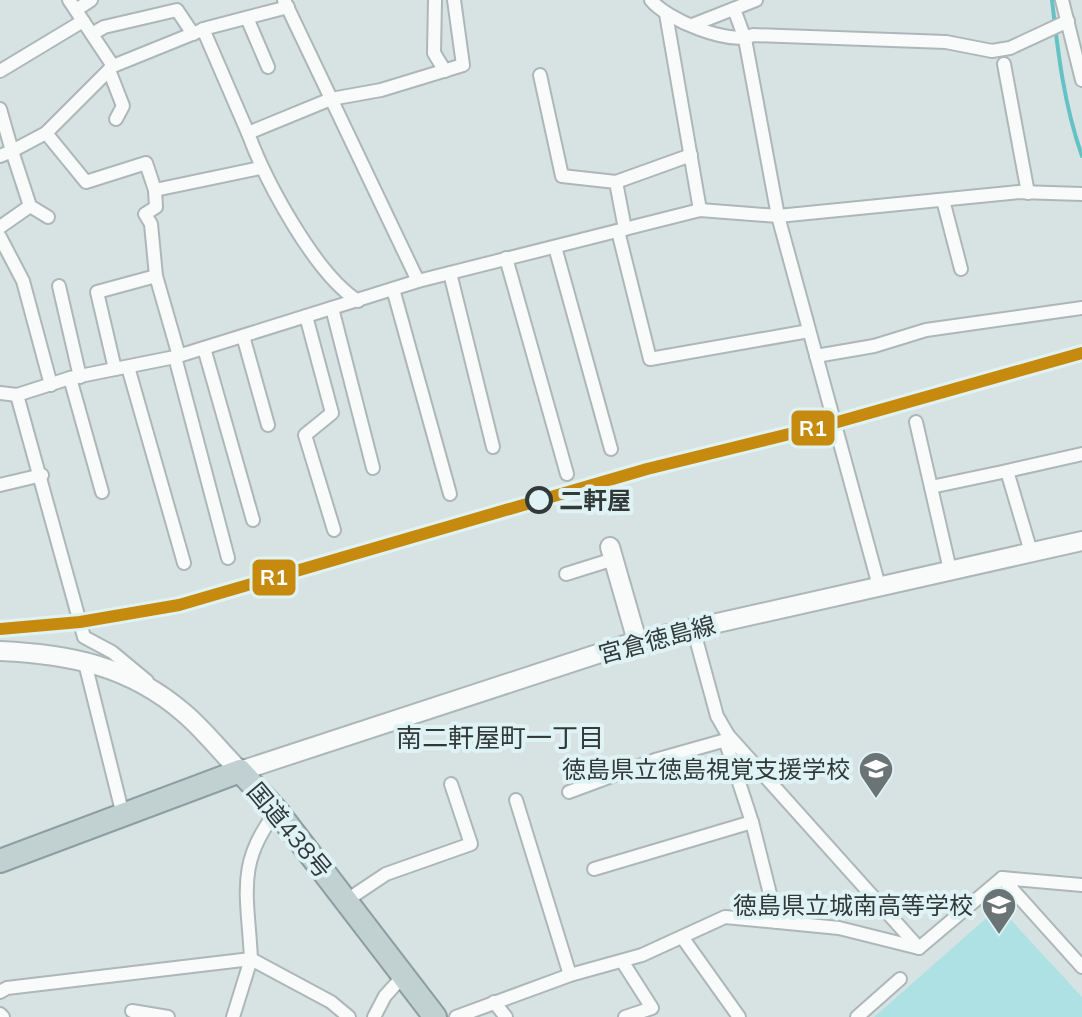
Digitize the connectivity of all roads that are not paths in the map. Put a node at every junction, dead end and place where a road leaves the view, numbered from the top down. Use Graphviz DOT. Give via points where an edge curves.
graph roads {
  1 [pos="91,0"];
  2 [pos="435,0"];
  3 [pos="454,0"];
  4 [pos="651,0"];
  5 [pos="756,0"];
  6 [pos="1062,0"];
  7 [pos="286,4"];
  8 [pos="734,9"];
  9 [pos="76,10"];
  10 [pos="666,14"];
  11 [pos="247,18"];
  12 [pos="1068,21"];
  13 [pos="695,24"];
  14 [pos="202,30"];
  15 [pos="92,34"];
  16 [pos="745,39"];
  17 [pos="1004,64"];
  18 [pos="268,67"];
  19 [pos="111,68"];
  20 [pos="0,71"];
  21 [pos="445,71"];
  22 [pos="1082,72"];
  23 [pos="540,75"];
  24 [pos="1082,80"];
  25 [pos="234,82"];
  26 [pos="331,99"];
  27 [pos="0,109"];
  28 [pos="116,119"];
  29 [pos="46,133"];
  30 [pos="248,133"];
  31 [pos="6,153"];
  32 [pos="691,155"];
  33 [pos="260,168"];
  34 [pos="616,182"];
  35 [pos="155,190"];
  36 [pos="1028,193"];
  37 [pos="1082,194"];
  38 [pos="943,200"];
  39 [pos="30,206"];
  40 [pos="700,210"];
  41 [pos="778,216"];
  42 [pos="48,217"];
  43 [pos="0,227"];
  44 [pos="621,230"];
  45 [pos="0,237"];
  46 [pos="555,247"];
  47 [pos="506,258"];
  48 [pos="961,269"];
  49 [pos="450,273"];
  50 [pos="156,276"];
  51 [pos="418,281"];
  52 [pos="59,286"];
  53 [pos="393,289"];
  54 [pos="345,293"];
  55 [pos="358,301"];
  56 [pos="333,308"];
  57 [pos="1082,308"];
  58 [pos="306,316"];
  59 [pos="809,331"];
  60 [pos="243,336"];
  61 [pos="204,348"];
  62 [pos="816,356"];
  63 [pos="177,357"];
  64 [pos="122,368"];
  65 [pos="75,377"];
  66 [pos="51,385"];
  67 [pos="0,393"];
  68 [pos="17,395"];
  69 [pos="916,422"];
  70 [pos="268,425"];
  71 [pos="493,447"];
  72 [pos="611,449"];
  73 [pos="1082,454"];
  74 [pos="373,468"];
  75 [pos="1007,471"];
  76 [pos="567,474"];
  77 [pos="42,475"];
  78 [pos="0,485"];
  79 [pos="931,487"];
  80 [pos="102,492"];
  81 [pos="450,494"];
  82 [pos="253,520"];
  83 [pos="334,530"];
  84 [pos="1082,541"];
  85 [pos="1031,552"];
  86 [pos="612,553"];
  87 [pos="228,558"];
  88 [pos="184,563"];
  89 [pos="950,570"];
  90 [pos="566,574"];
  91 [pos="879,586"];
  92 [pos="693,628"];
  93 [pos="637,641"];
  94 [pos="0,651"];
  95 [pos="84,659"];
  96 [pos="160,694"];
  97 [pos="727,738"];
  98 [pos="240,771"];
  99 [pos="451,784"];
  100 [pos="569,792"];
  101 [pos="516,800"];
  102 [pos="277,811"];
  103 [pos="123,815"];
  104 [pos="752,822"];
  105 [pos="0,861"];
  106 [pos="594,869"];
  107 [pos="1002,878"];
  108 [pos="1082,885"];
  109 [pos="347,900"];
  110 [pos="777,922"];
  111 [pos="682,937"];
  112 [pos="919,948"];
  113 [pos="251,959"];
  114 [pos="622,961"];
  115 [pos="1082,967"];
  116 [pos="404,975"];
  117 [pos="570,975"];
  118 [pos="900,979"];
  119 [pos="0,992"];
  120 [pos="494,1002"];
  121 [pos="132,1011"];
  122 [pos="656,1012"];
  123 [pos="168,1017"];
  124 [pos="233,1017"];
  125 [pos="349,1017"];
  126 [pos="374,1017"];
  127 [pos="435,1017"];
  128 [pos="456,1017"];
  129 [pos="506,1017"];
  130 [pos="625,1017"];
  131 [pos="739,1017"];
  132 [pos="857,1017"];
  1 -- 9 [label="street"];
  2 -- 21 [label="street" via="434,53"];
  3 -- 21 [label="street" via="463,65"];
  4 -- 10 [label="street"];
  5 -- 8 [label="street"];
  6 -- 12 [label="street"];
  7 -- 11 [label="street"];
  7 -- 26 [label="street"];
  8 -- 13 [label="street"];
  8 -- 16 [label="street"];
  9 -- 15 [label="street"];
  9 -- 20 [label="street"];
  10 -- 13 [label="street"];
  10 -- 32 [label="street"];
  11 -- 14 [label="street"];
  11 -- 18 [label="street"];
  12 -- 16 [label="street" via="992,51 946,42 753,35"];
  12 -- 22 [label="street"];
  13 -- 16 [label="street" via="709,34"];
  14 -- 15 [label="street" via="177,10"];
  14 -- 19 [label="street"];
  14 -- 25 [label="street"];
  14 -- 30 [label="street"];
  15 -- 19 [label="street"];
  16 -- 41 [label="street"];
  17 -- 36 [label="street"];
  19 -- 28 [label="street" via="123,106"];
  19 -- 29 [label="street"];
  21 -- 26 [label="street"];
  22 -- 24 [label="street"];
  23 -- 34 [label="street" via="562,176"];
  26 -- 30 [label="street"];
  26 -- 51 [label="street"];
  27 -- 31 [label="street"];
  29 -- 31 [label="street"];
  29 -- 35 [label="street" via="86,182 146,163"];
  30 -- 33 [label="street"];
  31 -- 39 [label="street"];
  32 -- 34 [label="street"];
  32 -- 40 [label="street"];
  33 -- 35 [label="street"];
  33 -- 54 [label="street" via="302,237"];
  34 -- 44 [label="street"];
  35 -- 50 [label="street" via="156,207 145,214 151,224"];
  36 -- 37 [label="street"];
  36 -- 38 [label="street"];
  38 -- 41 [label="street"];
  38 -- 48 [label="street"];
  39 -- 42 [label="street"];
  39 -- 43 [label="street"];
  40 -- 41 [label="street"];
  40 -- 44 [label="street"];
  41 -- 59 [label="street"];
  44 -- 46 [label="street"];
  44 -- 59 [label="street" via="650,359"];
  45 -- 66 [label="street" via="23,281"];
  46 -- 47 [label="street"];
  46 -- 72 [label="street"];
  47 -- 49 [label="street"];
  47 -- 76 [label="street"];
  49 -- 51 [label="street"];
  49 -- 71 [label="street"];
  50 -- 63 [label="street"];
  50 -- 64 [label="street" via="97,292"];
  51 -- 53 [label="street"];
  52 -- 65 [label="street"];
  53 -- 55 [label="street"];
  53 -- 81 [label="street"];
  54 -- 55 [label="street"];
  54 -- 56 [label="street"];
  55 -- 56 [label="street"];
  56 -- 58 [label="street"];
  56 -- 74 [label="street"];
  57 -- 62 [label="street" via="926,330"];
  58 -- 60 [label="street"];
  58 -- 83 [label="street" via="332,413 305,435"];
  59 -- 62 [label="street"];
  60 -- 61 [label="street"];
  60 -- 70 [label="street"];
  61 -- 63 [label="street"];
  61 -- 82 [label="street"];
  62 -- 91 [label="street"];
  63 -- 64 [label="street"];
  63 -- 87 [label="street"];
  64 -- 65 [label="street"];
  64 -- 88 [label="street"];
  65 -- 66 [label="street"];
  65 -- 80 [label="street"];
  66 -- 68 [label="street"];
  67 -- 68 [label="street"];
  68 -- 77 [label="street"];
  69 -- 79 [label="street"];
  73 -- 75 [label="street"];
  75 -- 79 [label="street"];
  75 -- 85 [label="street"];
  77 -- 78 [label="street"];
  77 -- 96 [label="street" via="84,637 112,652"];
  79 -- 89 [label="street"];
  84 -- 85 [label="main road, 宮倉徳島線"];
  85 -- 89 [label="main road, 宮倉徳島線"];
  86 -- 90 [label="street"];
  86 -- 93 [label="main road"];
  89 -- 91 [label="main road, 宮倉徳島線"];
  91 -- 92 [label="main road, 宮倉徳島線"];
  92 -- 93 [label="main road, 宮倉徳島線"];
  92 -- 97 [label="street"];
  93 -- 98 [label="main road, 宮倉徳島線"];
  94 -- 95 [label="main road"];
  95 -- 96 [label="main road"];
  95 -- 103 [label="street"];
  96 -- 98 [label="main road"];
  97 -- 100 [label="street"];
  97 -- 104 [label="street"];
  97 -- 112 [label="street"];
  98 -- 102 [label="highway, 国道438号"];
  98 -- 103 [label="highway, 国道438号"];
  99 -- 109 [label="street" via="471,844 386,874"];
  101 -- 117 [label="street"];
  102 -- 109 [label="highway, 国道438号"];
  102 -- 113 [label="street" via="258,834 246,868"];
  103 -- 105 [label="highway, 国道438号"];
  104 -- 106 [label="street"];
  104 -- 110 [label="street"];
  107 -- 108 [label="street"];
  107 -- 112 [label="street"];
  107 -- 115 [label="street"];
  109 -- 116 [label="highway, 国道438号"];
  110 -- 111 [label="street" via="725,917"];
  110 -- 112 [label="street" via="839,928"];
  111 -- 114 [label="street"];
  111 -- 131 [label="street"];
  113 -- 119 [label="street" via="95,975"];
  113 -- 124 [label="street"];
  113 -- 125 [label="street"];
  114 -- 117 [label="street"];
  114 -- 122 [label="street"];
  116 -- 126 [label="street"];
  116 -- 127 [label="highway, 国道438号"];
  117 -- 120 [label="street"];
  118 -- 132 [label="street"];
  120 -- 128 [label="street"];
  120 -- 129 [label="street"];
  121 -- 123 [label="street"];
  122 -- 130 [label="street"];
}
